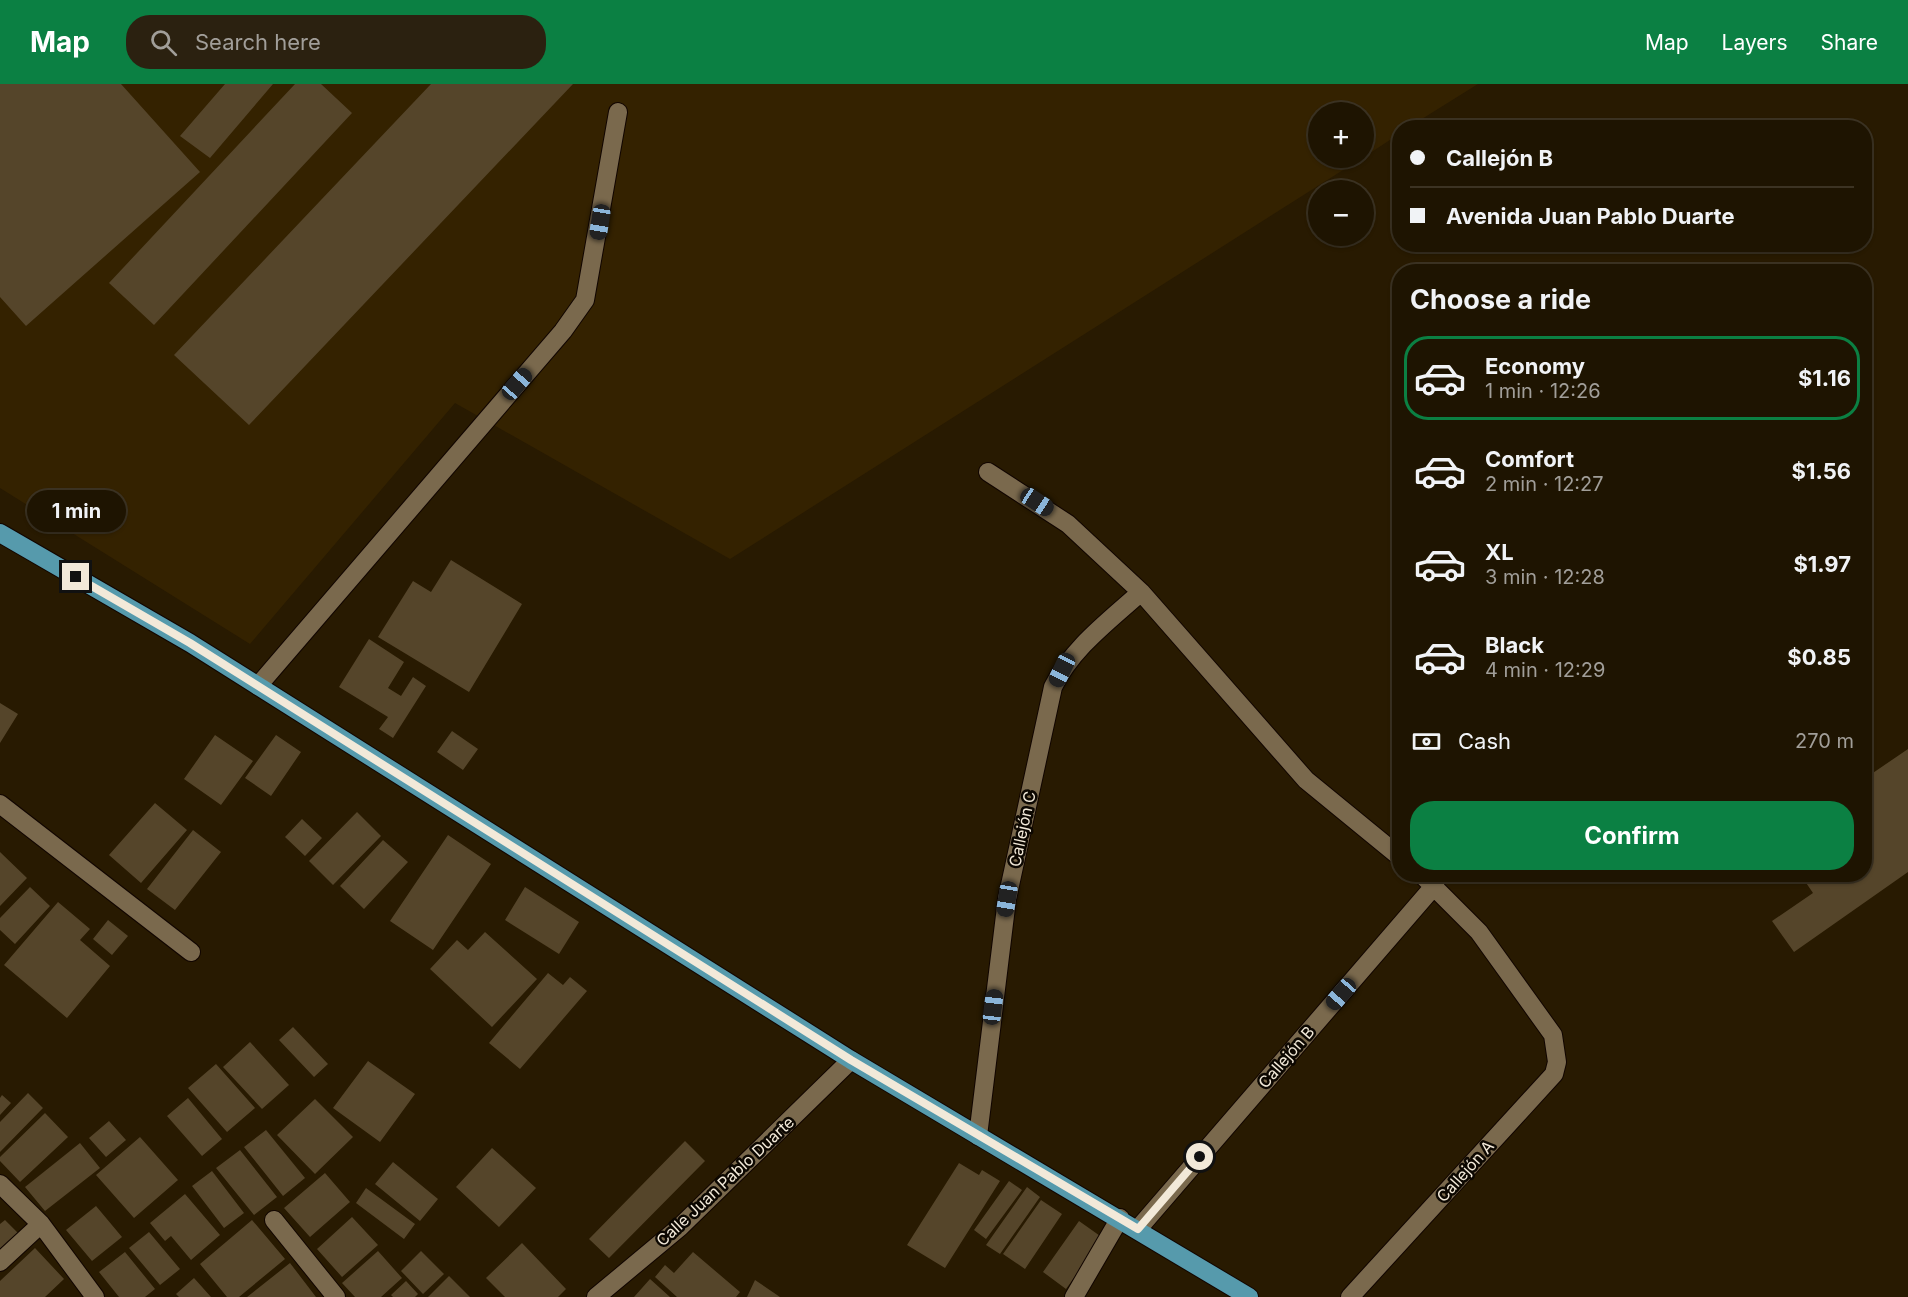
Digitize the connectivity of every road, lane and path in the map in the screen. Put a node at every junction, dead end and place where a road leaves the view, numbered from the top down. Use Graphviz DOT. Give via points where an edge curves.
graph roads {
  1 [pos="618,112"];
  2 [pos="988,472"];
  3 [pos="0,533"];
  4 [pos="1141,592"];
  5 [pos="258,686"];
  6 [pos="0,804"];
  7 [pos="1392,850"];
  8 [pos="1426,882"];
  9 [pos="1430,882"];
  10 [pos="191,952"];
  11 [pos="851,1060"];
  12 [pos="978,1136"];
  13 [pos="0,1184"];
  14 [pos="1120,1218"];
  15 [pos="274,1220"];
  16 [pos="41,1224"];
  17 [pos="1138,1229"];
  18 [pos="0,1262"];
  19 [pos="95,1297"];
  20 [pos="336,1297"];
  21 [pos="596,1297"];
  22 [pos="1074,1297"];
  23 [pos="1249,1297"];
  24 [pos="1350,1297"];
  1 -- 5 [label="street" via="585,300 563,331"];
  2 -- 4 [label="street" via="1068,524"];
  3 -- 5 [label="main road"];
  4 -- 7 [label="street" via="1306,780"];
  4 -- 12 [label="street, Callejón C" via="1075,653 1053,687 1007,899"];
  5 -- 11 [label="main road"];
  6 -- 10 [label="street"];
  8 -- 17 [label="street, Callejón B"];
  9 -- 24 [label="street, Callejón A" via="1479,932 1552,1035 1557,1062 1554,1074"];
  11 -- 12 [label="main road"];
  11 -- 21 [label="street, Calle Juan Pablo Duarte" via="680,1227"];
  12 -- 14 [label="main road"];
  13 -- 16 [label="street"];
  14 -- 17 [label="main road"];
  14 -- 22 [label="street"];
  15 -- 20 [label="street"];
  16 -- 18 [label="street"];
  16 -- 19 [label="street"];
  17 -- 23 [label="main road"];
}
